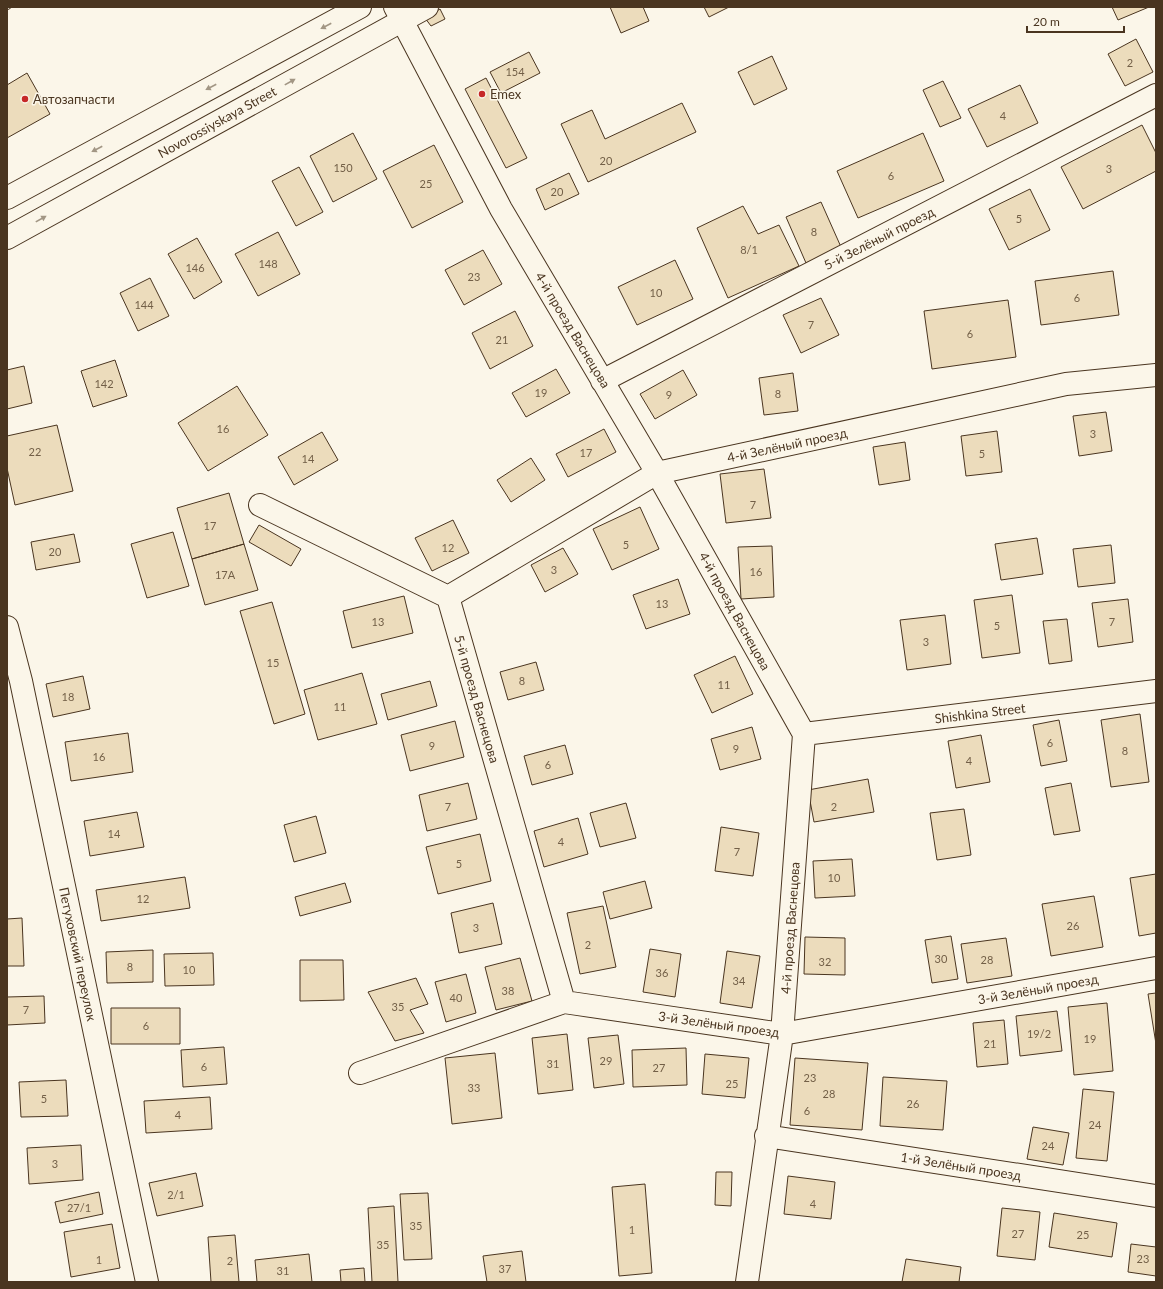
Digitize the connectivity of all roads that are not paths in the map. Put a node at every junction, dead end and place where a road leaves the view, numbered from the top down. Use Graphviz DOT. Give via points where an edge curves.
graph roads {
  1 [pos="360,7"];
  2 [pos="427,7"];
  3 [pos="399,14"];
  4 [pos="1156,95"];
  5 [pos="7,198"];
  6 [pos="7,238"];
  7 [pos="1156,375"];
  8 [pos="602,381"];
  9 [pos="657,473"];
  10 [pos="260,505"];
  11 [pos="448,597"];
  12 [pos="7,627"];
  13 [pos="1156,691"];
  14 [pos="804,734"];
  15 [pos="1156,968"];
  16 [pos="564,1002"];
  17 [pos="782,1034"];
  18 [pos="360,1073"];
  19 [pos="766,1136"];
  20 [pos="1156,1196"];
  21 [pos="147,1282"];
  22 [pos="747,1282"];
  1 -- 5 [label="street, one-way"];
  2 -- 3 [label="street, Novorossiyskaya Street"];
  6 -- 3 [label="street, Novorossiyskaya Street, one-way"];
  3 -- 8 [label="street, 4-й проезд Васнецова" via="501,209"];
  4 -- 8 [label="street, 5-й Зелёный проезд"];
  7 -- 9 [label="street, 4-й Зелёный проезд" via="1066,384"];
  8 -- 9 [label="street, 4-й проезд Васнецова"];
  9 -- 11 [label="street, 4-й Зелёный проезд"];
  9 -- 14 [label="street, 4-й проезд Васнецова"];
  10 -- 11 [label="street"];
  11 -- 16 [label="street, 5-й проезд Васнецова"];
  12 -- 21 [label="street, Петуховский переулок"];
  13 -- 14 [label="street, Shishkina Street"];
  14 -- 17 [label="street, 4-й проезд Васнецова"];
  15 -- 17 [label="street, 3-й Зелёный проезд"];
  16 -- 17 [label="street, 3-й Зелёный проезд"];
  16 -- 18 [label="street, 3-й Зелёный проезд"];
  17 -- 19 [label="street, 4-й проезд Васнецова"];
  19 -- 20 [label="street, 1-й Зелёный проезд"];
  19 -- 22 [label="street, 4-й проезд Васнецова"];
}
